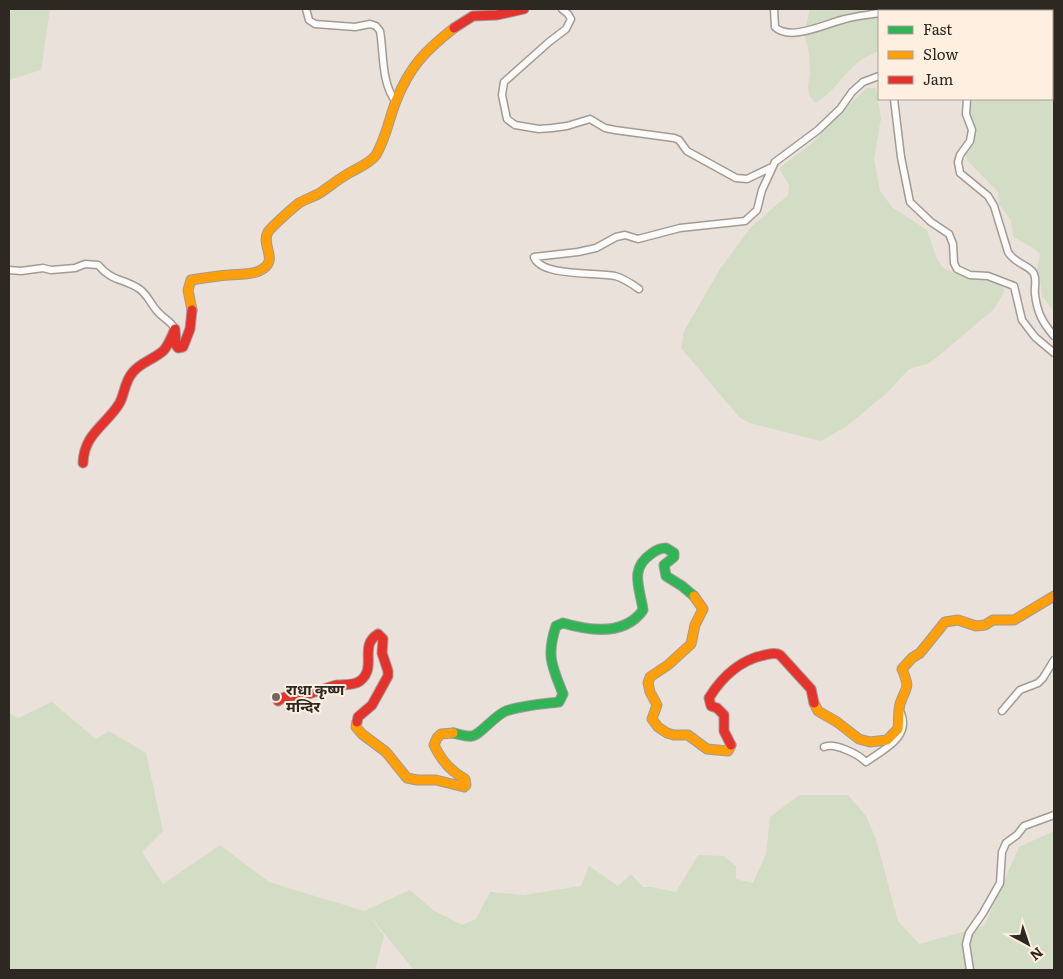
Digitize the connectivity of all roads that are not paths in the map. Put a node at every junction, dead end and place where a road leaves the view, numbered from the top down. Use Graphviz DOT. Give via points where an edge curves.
graph roads {
  1 [pos="306,9"];
  2 [pos="524,9"];
  3 [pos="562,9"];
  4 [pos="774,9"];
  5 [pos="878,13"];
  6 [pos="878,76"];
  7 [pos="894,100"];
  8 [pos="967,100"];
  9 [pos="396,102"];
  10 [pos="772,167"];
  11 [pos="9,270"];
  12 [pos="639,289"];
  13 [pos="175,329"];
  14 [pos="1054,336"];
  15 [pos="1054,353"];
  16 [pos="83,463"];
  17 [pos="1054,596"];
  18 [pos="1054,660"];
  19 [pos="278,700"];
  20 [pos="1002,711"];
  21 [pos="900,712"];
  22 [pos="824,747"];
  23 [pos="1054,815"];
  24 [pos="970,970"];
  1 -- 9 [label="street" via="309,20 315,24 376,26 380,32 390,95"];
  2 -- 9 [label="street" via="473,16 460,23 419,59"];
  3 -- 10 [label="street" via="571,19 566,29 504,82 502,95 510,122 539,129 590,119 605,128 674,138 687,151 736,178 747,179"];
  4 -- 5 [label="street" via="775,27 788,32"];
  6 -- 10 [label="street" via="863,82 818,130 781,156"];
  7 -- 15 [label="street" via="910,202 949,234 957,269 1014,286 1022,320 1035,337"];
  8 -- 14 [label="street" via="966,114 972,130 970,141 958,162 960,173 988,196 1008,252 1033,272 1038,315"];
  9 -- 13 [label="street" via="375,156 298,204 268,232 266,241 270,257 264,268 246,274 191,280 187,288 192,320 183,348 176,345"];
  10 -- 12 [label="street" via="757,210 745,221 680,228 638,239 625,235 596,248 534,257 536,262 560,272 618,276"];
  11 -- 13 [label="street" via="51,270 98,264 114,279 142,290"];
  13 -- 16 [label="street" via="164,349 142,363 124,384 119,404 85,445"];
  17 -- 21 [label="street" via="1014,620 993,620 976,626 958,620 945,622 902,669 908,683"];
  18 -- 20 [label="street" via="1038,683 1020,690"];
  19 -- 21 [label="street" via="360,681 369,669 370,639 378,634 383,639 382,653 388,676 372,705 358,717 356,727 386,752 407,778 436,780 464,787 465,779 451,772 437,751 434,745 438,736 452,732 471,737 503,712 559,702 563,694 549,652 556,626 564,623 607,630 623,626 641,615 637,568 664,547 671,548 674,553 674,557 664,565 666,576 698,600 703,609 690,644 650,677 648,683 657,705 652,719 664,731 674,735 686,734 708,750 728,750 731,744 724,731 724,715 711,706 709,698 731,671 760,656 777,653 811,689 818,711 859,738 870,742 887,740 898,729"];
  21 -- 22 [label="street" via="903,720 896,741 866,762 857,754 835,746"];
  23 -- 24 [label="street" via="1024,826 1006,844 1002,852 1000,883 969,933 966,944"];
}
